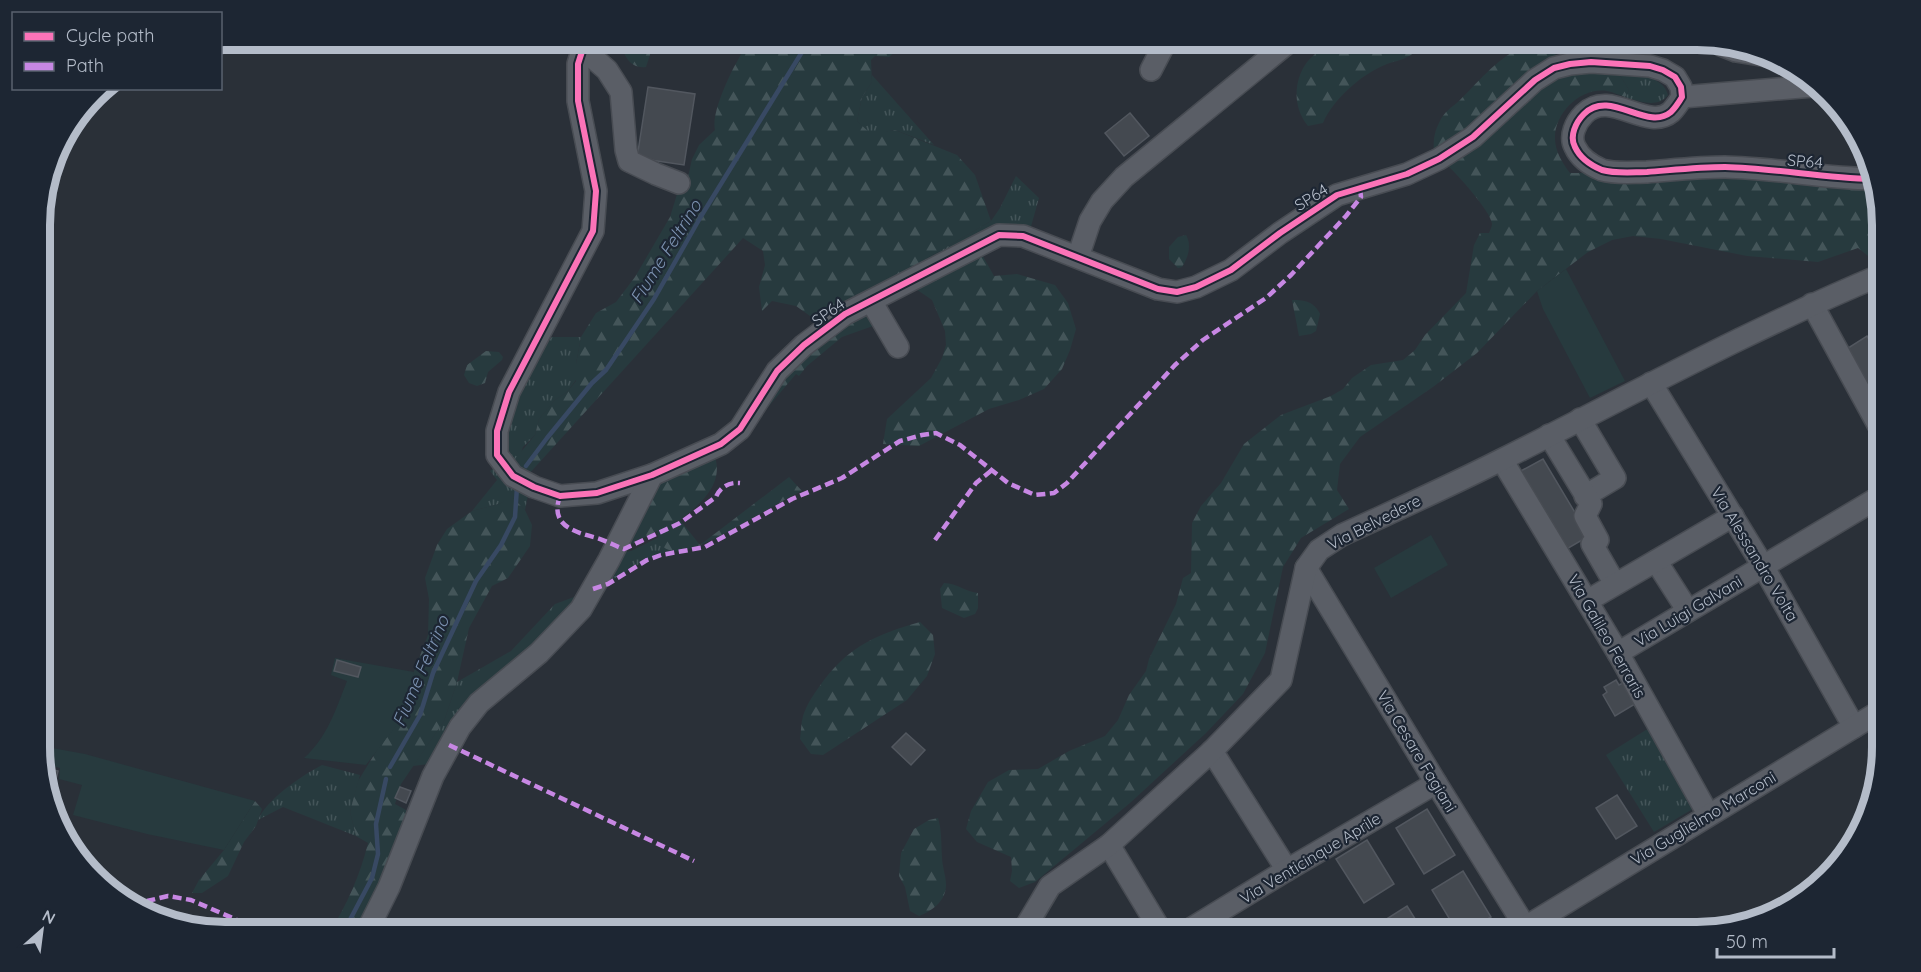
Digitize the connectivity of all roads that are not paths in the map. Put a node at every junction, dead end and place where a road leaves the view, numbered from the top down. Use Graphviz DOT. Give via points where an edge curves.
graph roads {
  1 [pos="582,50"];
  2 [pos="589,50"];
  3 [pos="1161,50"];
  4 [pos="1279,50"];
  5 [pos="1151,70"];
  6 [pos="1804,87"];
  7 [pos="1682,97"];
  8 [pos="1866,178"];
  9 [pos="679,183"];
  10 [pos="1078,257"];
  11 [pos="1872,279"];
  12 [pos="871,301"];
  13 [pos="1812,304"];
  14 [pos="898,346"];
  15 [pos="1652,382"];
  16 [pos="1872,414"];
  17 [pos="1580,419"];
  18 [pos="1549,435"];
  19 [pos="1502,460"];
  20 [pos="652,475"];
  21 [pos="1586,496"];
  22 [pos="1872,501"];
  23 [pos="1733,516"];
  24 [pos="1656,561"];
  25 [pos="1763,566"];
  26 [pos="1306,568"];
  27 [pos="1615,584"];
  28 [pos="1587,601"];
  29 [pos="1688,611"];
  30 [pos="1618,653"];
  31 [pos="1872,716"];
  32 [pos="1854,727"];
  33 [pos="1212,751"];
  34 [pos="1436,783"];
  35 [pos="1708,814"];
  36 [pos="1109,845"];
  37 [pos="1287,870"];
  38 [pos="372,922"];
  39 [pos="1029,922"];
  40 [pos="1155,922"];
  41 [pos="1202,922"];
  42 [pos="1519,922"];
  43 [pos="1538,922"];
  1 -- 20 [label="street, SP64" via="578,64 578,100 596,191 593,231 509,392 497,431 497,455 513,476 560,496 597,493"];
  2 -- 9 [label="street" via="621,92 629,161"];
  3 -- 5 [label="street"];
  4 -- 10 [label="street" via="1124,177 1090,221"];
  6 -- 7 [label="street"];
  7 -- 8 [label="street, SP64" via="1670,112 1654,117 1613,105 1600,106 1586,112 1575,127 1572,142 1588,163 1625,173 1726,167"];
  7 -- 10 [label="street, SP64" via="1675,77 1650,66 1591,62 1554,68 1535,80 1473,137 1439,159 1407,174 1337,195 1231,270 1196,287 1177,292 1158,289"];
  10 -- 12 [label="street, SP64" via="1023,236 999,235"];
  11 -- 13 [label="street, Via Belvedere"];
  12 -- 14 [label="street"];
  12 -- 20 [label="street, SP64" via="845,314 777,371 740,429 721,444"];
  13 -- 15 [label="street, Via Belvedere"];
  13 -- 16 [label="street"];
  15 -- 17 [label="street, Via Belvedere"];
  15 -- 23 [label="street, Via Alessandro Volta"];
  17 -- 18 [label="street, Via Belvedere"];
  17 -- 21 [label="street" via="1615,478"];
  18 -- 19 [label="street, Via Belvedere"];
  18 -- 21 [label="street"];
  19 -- 26 [label="street, Via Belvedere" via="1342,535 1319,550"];
  19 -- 28 [label="street, Via Galileo Ferraris"];
  20 -- 38 [label="street" via="581,609 539,653 479,704 460,727 433,776"];
  21 -- 27 [label="street" via="1591,504 1585,516 1598,540 1592,544"];
  22 -- 25 [label="street, Via Luigi Galvani"];
  23 -- 24 [label="street"];
  23 -- 25 [label="street, Via Alessandro Volta"];
  24 -- 27 [label="street"];
  24 -- 29 [label="street"];
  25 -- 29 [label="street, Via Luigi Galvani"];
  25 -- 32 [label="street, Via Alessandro Volta"];
  26 -- 33 [label="street, Via Belvedere" via="1281,680"];
  26 -- 34 [label="street, Via Cesare Fagiani"];
  27 -- 28 [label="street"];
  28 -- 30 [label="street, Via Galileo Ferraris"];
  29 -- 30 [label="street, Via Luigi Galvani"];
  30 -- 35 [label="street, Via Galileo Ferraris"];
  31 -- 32 [label="street, Via Guglielmo Marconi"];
  32 -- 35 [label="street, Via Guglielmo Marconi"];
  33 -- 36 [label="street, Via Belvedere"];
  33 -- 37 [label="street"];
  34 -- 37 [label="street, Via Venticinque Aprile"];
  34 -- 42 [label="street, Via Cesare Fagiani"];
  35 -- 43 [label="street, Via Guglielmo Marconi"];
  36 -- 39 [label="street, Via Belvedere" via="1050,886"];
  36 -- 40 [label="street"];
  37 -- 41 [label="street, Via Venticinque Aprile"];
}
